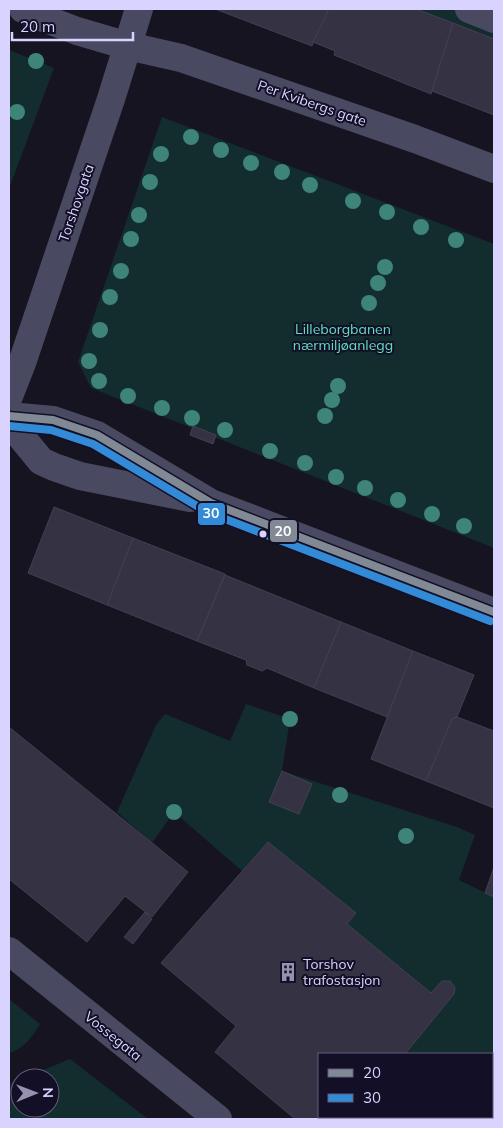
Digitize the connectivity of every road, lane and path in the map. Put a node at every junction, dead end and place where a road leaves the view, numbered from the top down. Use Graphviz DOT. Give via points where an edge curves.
graph roads {
  1 [pos="24,9"];
  2 [pos="139,9"];
  3 [pos="469,9"];
  4 [pos="494,19"];
  5 [pos="128,46"];
  6 [pos="494,169"];
  7 [pos="9,396"];
  8 [pos="9,416"];
  9 [pos="9,422"];
  10 [pos="211,503"];
  11 [pos="494,612"];
  12 [pos="9,951"];
  13 [pos="218,1119"];
  1 -- 5 [label="street, Per Kvibergs gate" via="77,31"];
  2 -- 5 [label="street, Torshovgata"];
  3 -- 4 [label="street"];
  5 -- 6 [label="street, Per Kvibergs gate" via="181,58"];
  5 -- 7 [label="street, Torshovgata"];
  8 -- 10 [label="street" via="53,420 98,435"];
  9 -- 10 [label="street" via="41,461 80,476"];
  10 -- 11 [label="street"];
  12 -- 13 [label="street, Vossegata"];
}
